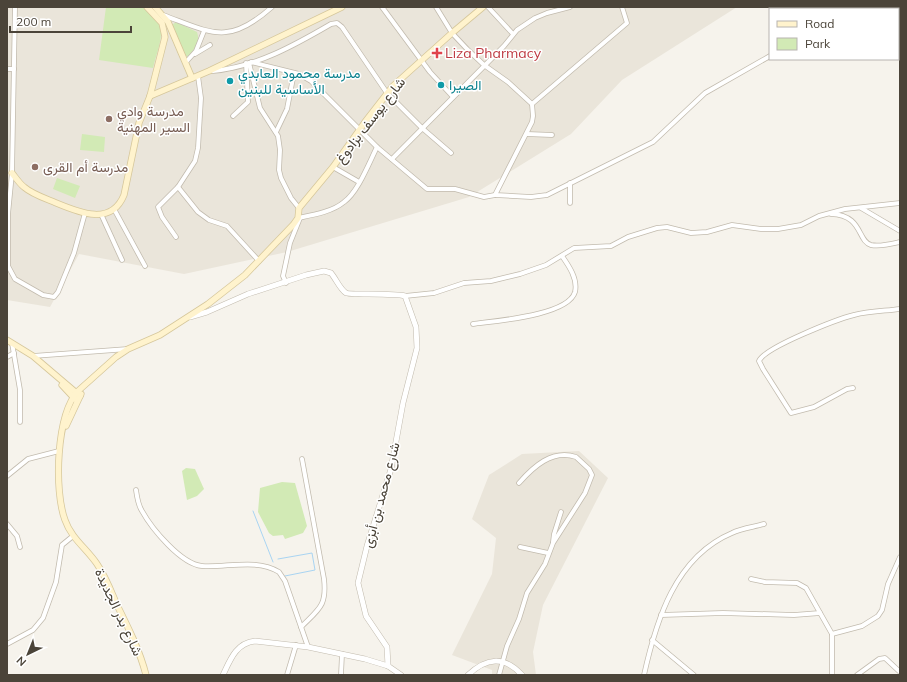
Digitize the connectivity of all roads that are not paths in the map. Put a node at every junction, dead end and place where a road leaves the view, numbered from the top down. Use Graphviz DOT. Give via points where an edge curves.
graph roads {
  1 [pos="15,7"];
  2 [pos="147,7"];
  3 [pos="155,7"];
  4 [pos="272,7"];
  5 [pos="342,7"];
  6 [pos="382,7"];
  7 [pos="436,7"];
  8 [pos="484,7"];
  9 [pos="488,7"];
  10 [pos="570,7"];
  11 [pos="622,7"];
  12 [pos="163,15"];
  13 [pos="204,31"];
  14 [pos="452,33"];
  15 [pos="513,34"];
  16 [pos="175,38"];
  17 [pos="165,40"];
  18 [pos="210,45"];
  19 [pos="193,55"];
  20 [pos="769,57"];
  21 [pos="422,60"];
  22 [pos="186,62"];
  23 [pos="249,63"];
  24 [pos="484,65"];
  25 [pos="7,69"];
  26 [pos="14,69"];
  27 [pos="209,71"];
  28 [pos="294,73"];
  29 [pos="198,76"];
  30 [pos="192,78"];
  31 [pos="387,93"];
  32 [pos="150,96"];
  33 [pos="453,97"];
  34 [pos="532,104"];
  35 [pos="233,116"];
  36 [pos="422,128"];
  37 [pos="359,130"];
  38 [pos="276,132"];
  39 [pos="527,134"];
  40 [pos="552,135"];
  41 [pos="377,147"];
  42 [pos="451,153"];
  43 [pos="392,159"];
  44 [pos="333,167"];
  45 [pos="7,168"];
  46 [pos="12,173"];
  47 [pos="359,182"];
  48 [pos="570,183"];
  49 [pos="178,187"];
  50 [pos="495,195"];
  51 [pos="570,203"];
  52 [pos="900,203"];
  53 [pos="860,207"];
  54 [pos="299,208"];
  55 [pos="114,210"];
  56 [pos="85,213"];
  57 [pos="101,214"];
  58 [pos="828,214"];
  59 [pos="299,218"];
  60 [pos="900,231"];
  61 [pos="176,237"];
  62 [pos="900,242"];
  63 [pos="562,256"];
  64 [pos="122,260"];
  65 [pos="260,261"];
  66 [pos="144,266"];
  67 [pos="286,283"];
  68 [pos="405,296"];
  69 [pos="900,309"];
  70 [pos="187,317"];
  71 [pos="473,324"];
  72 [pos="9,341"];
  73 [pos="128,349"];
  74 [pos="14,353"];
  75 [pos="33,356"];
  76 [pos="7,358"];
  77 [pos="853,388"];
  78 [pos="76,397"];
  79 [pos="20,422"];
  80 [pos="59,452"];
  81 [pos="302,459"];
  82 [pos="7,476"];
  83 [pos="519,483"];
  84 [pos="136,490"];
  85 [pos="561,512"];
  86 [pos="7,524"];
  87 [pos="764,524"];
  88 [pos="74,536"];
  89 [pos="553,543"];
  90 [pos="20,547"];
  91 [pos="520,547"];
  92 [pos="548,553"];
  93 [pos="900,557"];
  94 [pos="751,579"];
  95 [pos="820,613"];
  96 [pos="661,615"];
  97 [pos="301,627"];
  98 [pos="832,634"];
  99 [pos="652,640"];
  100 [pos="7,644"];
  101 [pos="296,645"];
  102 [pos="308,647"];
  103 [pos="342,654"];
  104 [pos="503,662"];
  105 [pos="388,666"];
  106 [pos="900,672"];
  107 [pos="146,675"];
  108 [pos="222,675"];
  109 [pos="287,675"];
  110 [pos="341,675"];
  111 [pos="401,675"];
  112 [pos="468,675"];
  113 [pos="499,675"];
  114 [pos="522,675"];
  115 [pos="644,675"];
  116 [pos="694,675"];
  117 [pos="832,675"];
  118 [pos="857,675"];
  1 -- 26 [label="street"];
  2 -- 17 [label="main road" via="158,16 164,26"];
  3 -- 12 [label="main road"];
  4 -- 13 [label="street" via="242,29 229,32"];
  5 -- 27 [label="main road"];
  6 -- 21 [label="street"];
  7 -- 14 [label="street"];
  8 -- 14 [label="main road, شارع يوسف بزادوغ"];
  9 -- 15 [label="street"];
  10 -- 15 [label="street" via="542,14"];
  11 -- 34 [label="street" via="627,23"];
  12 -- 13 [label="street"];
  12 -- 16 [label="main road"];
  13 -- 19 [label="street"];
  14 -- 21 [label="main road, شارع يوسف بزادوغ"];
  14 -- 24 [label="street"];
  15 -- 24 [label="street"];
  16 -- 17 [label="main road" via="169,37"];
  16 -- 22 [label="main road"];
  17 -- 32 [label="main road"];
  18 -- 19 [label="street"];
  19 -- 22 [label="street"];
  20 -- 48 [label="street" via="705,93 653,142"];
  21 -- 31 [label="main road, شارع يوسف بزادوغ"];
  21 -- 33 [label="street"];
  22 -- 30 [label="main road"];
  23 -- 27 [label="street"];
  23 -- 28 [label="street"];
  23 -- 31 [label="street" via="337,23"];
  23 -- 35 [label="street" via="248,102"];
  23 -- 38 [label="street" via="260,108"];
  24 -- 33 [label="street"];
  24 -- 34 [label="street"];
  25 -- 26 [label="street"];
  26 -- 46 [label="street"];
  27 -- 29 [label="main road"];
  28 -- 37 [label="street" via="306,77 316,85"];
  28 -- 38 [label="street" via="287,109"];
  29 -- 30 [label="main road"];
  29 -- 49 [label="street" via="201,98 196,155 192,167"];
  30 -- 32 [label="main road"];
  31 -- 36 [label="street"];
  31 -- 37 [label="main road, شارع يوسف بزادوغ"];
  32 -- 55 [label="main road" via="139,123 124,195"];
  33 -- 36 [label="street"];
  34 -- 39 [label="street" via="533,119"];
  36 -- 42 [label="street"];
  36 -- 43 [label="street"];
  37 -- 41 [label="street"];
  37 -- 44 [label="main road, شارع يوسف بزادوغ"];
  38 -- 54 [label="street" via="280,146 281,178"];
  39 -- 40 [label="street"];
  39 -- 50 [label="street"];
  41 -- 43 [label="street"];
  41 -- 47 [label="street"];
  43 -- 50 [label="street" via="427,190 455,189 484,197"];
  44 -- 47 [label="street"];
  44 -- 54 [label="main road, شارع يوسف بزادوغ"];
  45 -- 46 [label="street"];
  46 -- 56 [label="main road" via="19,183 31,192"];
  46 -- 56 [label="street" via="9,195 8,266 15,279 32,290 49,298 58,292 74,253"];
  47 -- 59 [label="street" via="349,198 341,204 325,212"];
  48 -- 50 [label="street" via="543,196"];
  48 -- 51 [label="street"];
  49 -- 61 [label="street" via="158,207"];
  49 -- 65 [label="street" via="198,212 209,220 227,226"];
  52 -- 53 [label="street"];
  53 -- 58 [label="street"];
  53 -- 60 [label="street"];
  54 -- 59 [label="main road"];
  55 -- 57 [label="main road"];
  55 -- 66 [label="street"];
  56 -- 57 [label="main road"];
  57 -- 64 [label="street"];
  58 -- 62 [label="street" via="847,218 858,226 864,241 872,245"];
  58 -- 63 [label="street" via="801,225 773,229 732,225 708,232 691,233 657,228 611,246 577,248"];
  59 -- 65 [label="main road, شارع بدر الجديدة"];
  59 -- 67 [label="street" via="290,242 283,278"];
  63 -- 68 [label="street" via="540,267 504,278 464,283 434,294"];
  63 -- 71 [label="street" via="572,272 575,284 574,294 567,302 531,317"];
  65 -- 70 [label="main road, شارع بدر الجديدة" via="217,297"];
  67 -- 68 [label="street" via="327,271 349,295 386,293"];
  67 -- 70 [label="street"];
  68 -- 105 [label="street, شارع محمد بن أبزى" via="416,327 417,348 391,469 358,583 366,616 387,647"];
  69 -- 77 [label="street" via="853,315 788,341 764,354 759,361 791,413 814,407"];
  70 -- 73 [label="main road, شارع بدر الجديدة" via="160,335"];
  72 -- 74 [label="street"];
  72 -- 75 [label="main road"];
  73 -- 75 [label="street"];
  73 -- 78 [label="main road, شارع بدر الجديدة" via="107,364"];
  74 -- 76 [label="street"];
  74 -- 79 [label="street" via="20,390"];
  75 -- 78 [label="main road"];
  78 -- 80 [label="main road, شارع بدر الجديدة" via="59,438"];
  80 -- 82 [label="street" via="28,459"];
  80 -- 88 [label="main road, شارع بدر الجديدة" via="58,470 63,514"];
  81 -- 97 [label="street" via="325,596 321,606"];
  83 -- 89 [label="street" via="539,463 557,457 576,457 589,469 592,475 590,485"];
  84 -- 97 [label="street" via="141,509 163,540 190,561 204,566 257,566 278,572 285,581"];
  85 -- 89 [label="street"];
  86 -- 90 [label="street" via="17,536"];
  87 -- 96 [label="street" via="732,532 708,548 676,583"];
  88 -- 100 [label="street" via="62,545 56,582 43,618 33,630"];
  88 -- 107 [label="main road, شارع بدر الجديدة" via="97,564 110,587"];
  89 -- 92 [label="street"];
  91 -- 92 [label="street"];
  92 -- 104 [label="street" via="545,564 526,597"];
  93 -- 98 [label="street" via="878,616 862,626"];
  94 -- 95 [label="street" via="798,583 808,591"];
  95 -- 96 [label="street"];
  95 -- 98 [label="street"];
  96 -- 99 [label="street"];
  97 -- 102 [label="street"];
  98 -- 117 [label="street"];
  99 -- 115 [label="street"];
  99 -- 116 [label="street"];
  101 -- 102 [label="street"];
  101 -- 108 [label="street" via="247,642 236,650"];
  101 -- 109 [label="street"];
  102 -- 103 [label="street"];
  103 -- 105 [label="street"];
  103 -- 110 [label="street"];
  104 -- 112 [label="street" via="485,662"];
  104 -- 113 [label="street"];
  104 -- 114 [label="street" via="514,667"];
  105 -- 111 [label="street"];
  106 -- 118 [label="street" via="883,658"];
}
